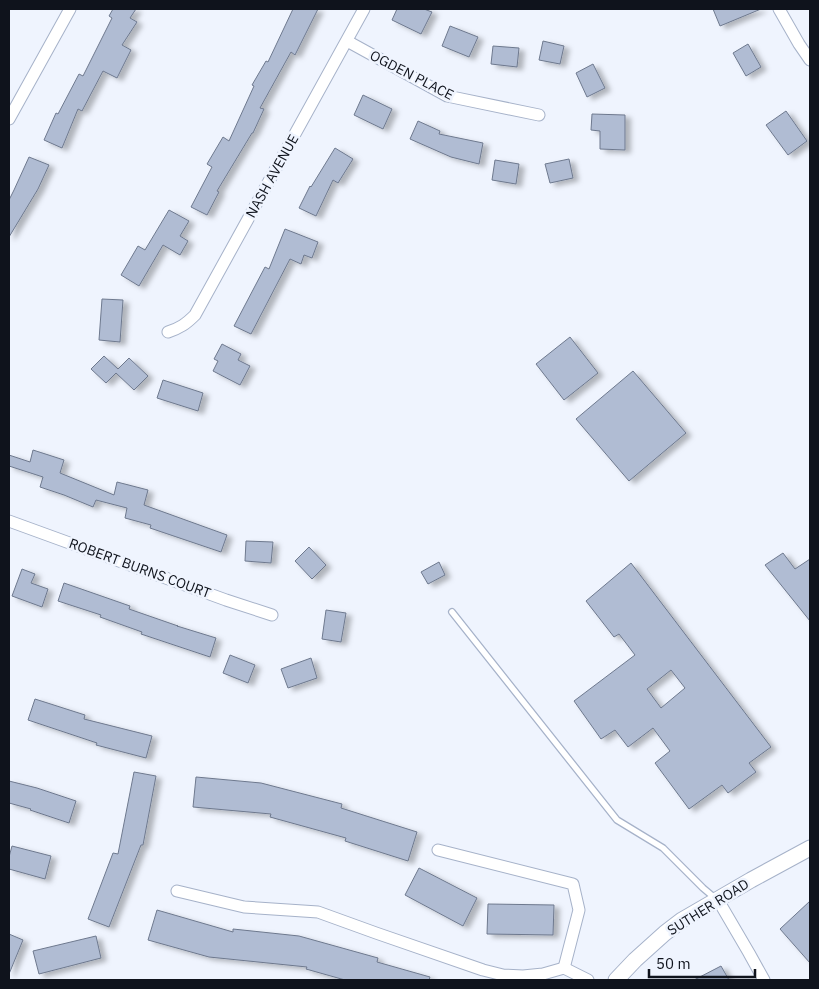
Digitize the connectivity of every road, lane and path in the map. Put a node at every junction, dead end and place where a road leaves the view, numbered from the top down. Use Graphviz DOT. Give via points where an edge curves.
graph roads {
  1 [pos="70,9"];
  2 [pos="364,9"];
  3 [pos="779,9"];
  4 [pos="347,41"];
  5 [pos="810,60"];
  6 [pos="539,115"];
  7 [pos="9,119"];
  8 [pos="168,332"];
  9 [pos="9,521"];
  10 [pos="452,612"];
  11 [pos="272,615"];
  12 [pos="810,848"];
  13 [pos="438,850"];
  14 [pos="177,891"];
  15 [pos="718,900"];
  16 [pos="564,968"];
  17 [pos="588,980"];
  18 [pos="616,980"];
  19 [pos="764,980"];
  1 -- 7 [label="street"];
  2 -- 4 [label="street, NASH AVENUE"];
  3 -- 5 [label="street"];
  4 -- 6 [label="street, OGDEN PLACE" via="447,96"];
  4 -- 8 [label="street, NASH AVENUE" via="195,315 185,325"];
  9 -- 11 [label="street, ROBERT BURNS COURT"];
  10 -- 15 [label="lane" via="617,820 663,848"];
  12 -- 15 [label="street, SUTHER ROAD"];
  13 -- 16 [label="street" via="573,884 579,910"];
  14 -- 16 [label="street" via="244,907 318,912 503,975 543,974"];
  15 -- 18 [label="street, SUTHER ROAD" via="665,933"];
  15 -- 19 [label="street"];
  16 -- 17 [label="street"];
}
